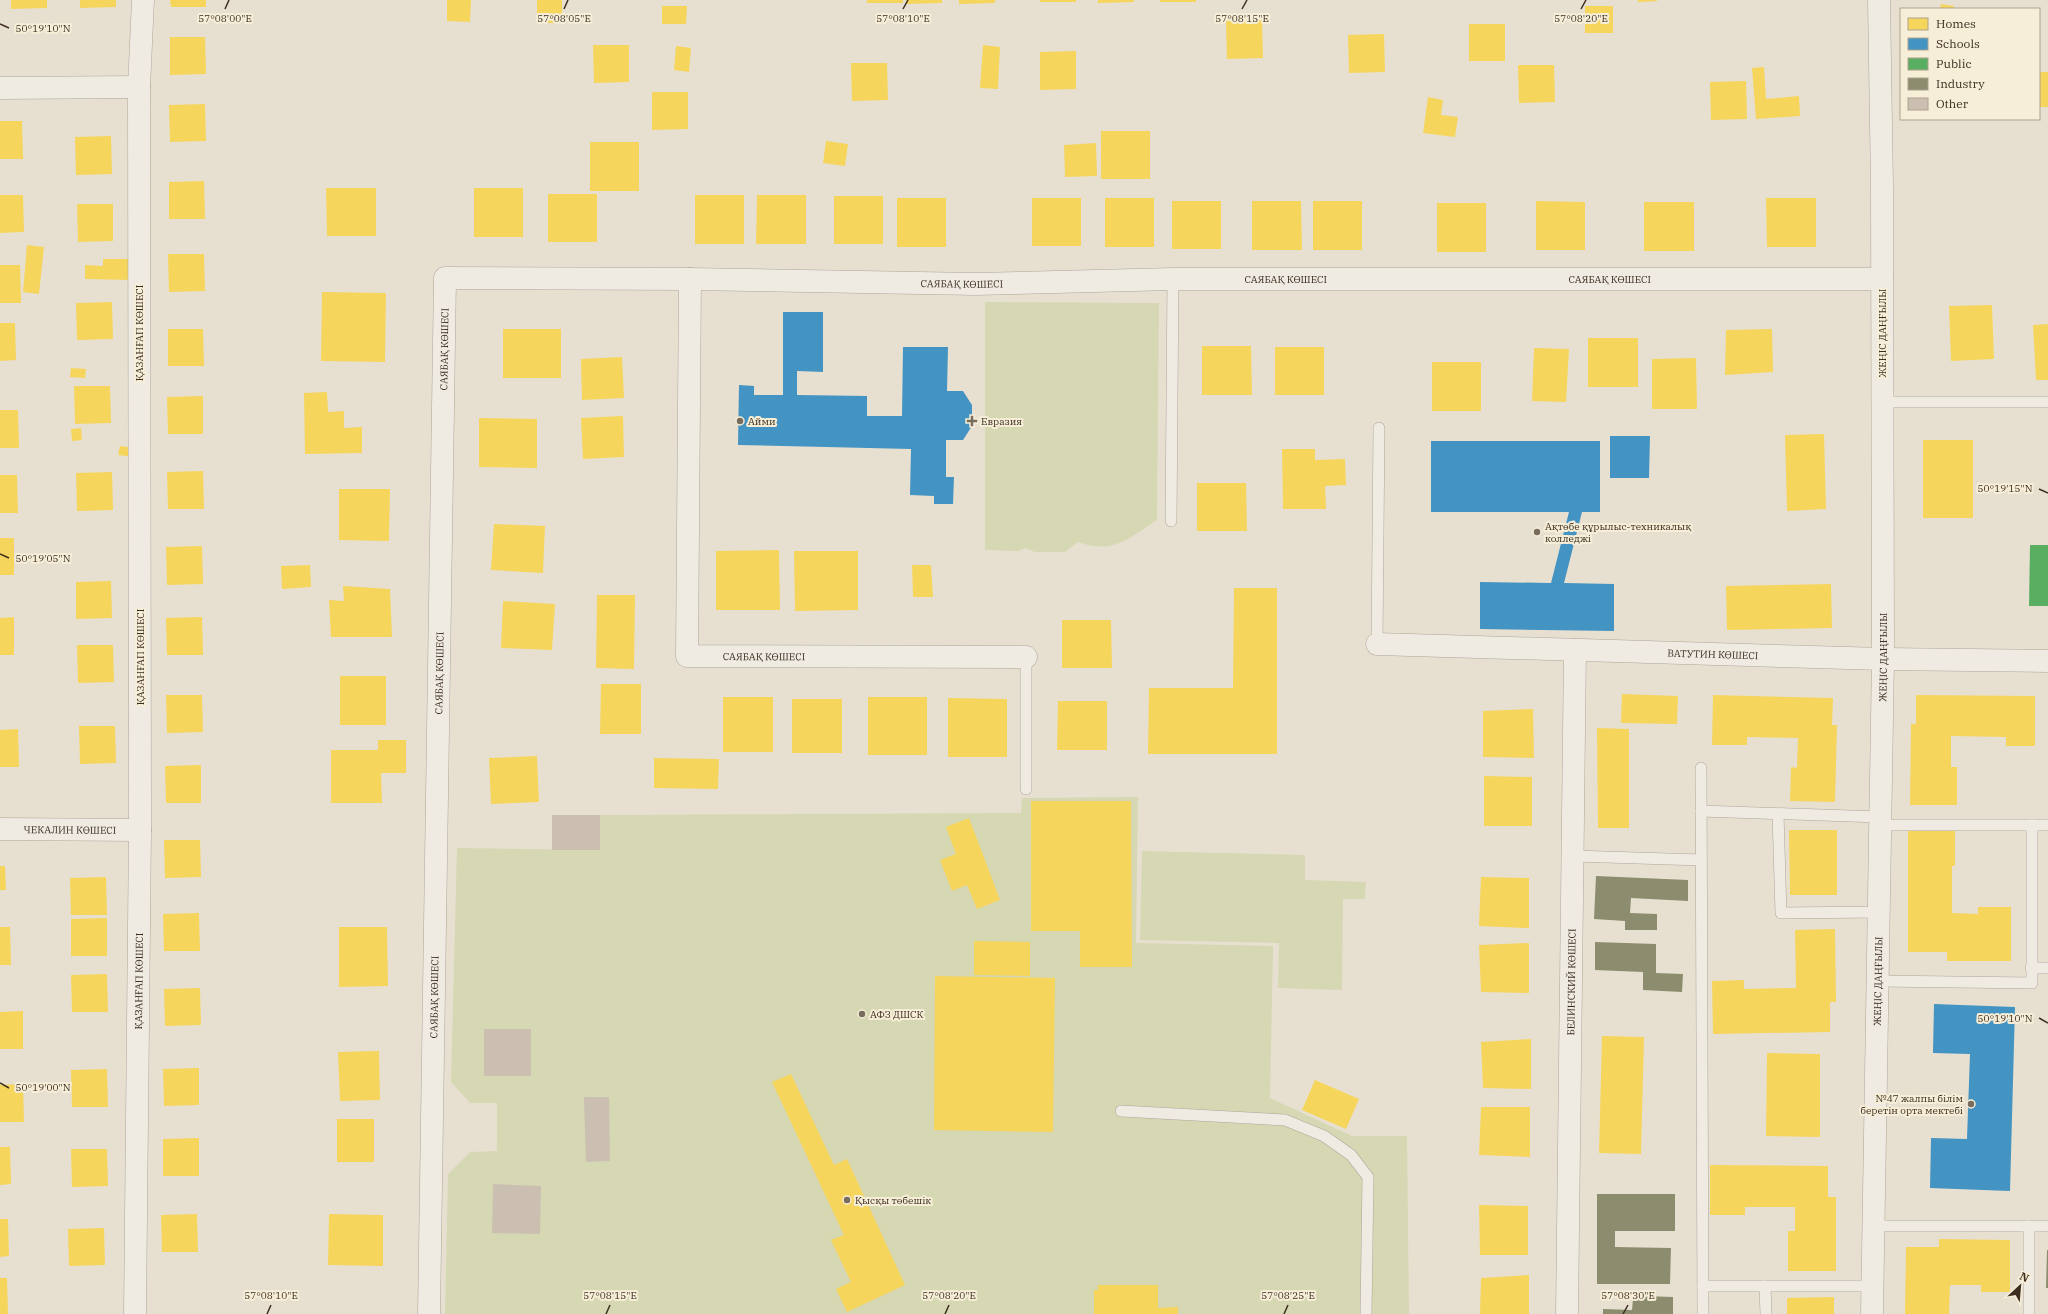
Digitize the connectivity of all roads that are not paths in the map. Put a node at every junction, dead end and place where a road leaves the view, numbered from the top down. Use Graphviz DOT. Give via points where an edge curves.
graph roads {
  1 [pos="143,0"];
  2 [pos="1879,0"];
  3 [pos="139,87"];
  4 [pos="0,88"];
  5 [pos="690,279"];
  6 [pos="1173,279"];
  7 [pos="1882,279"];
  8 [pos="1882,402"];
  9 [pos="2048,402"];
  10 [pos="1379,428"];
  11 [pos="1171,521"];
  12 [pos="1377,644"];
  13 [pos="1575,650"];
  14 [pos="1026,657"];
  15 [pos="1883,659"];
  16 [pos="2048,661"];
  17 [pos="1701,768"];
  18 [pos="1026,789"];
  19 [pos="1701,811"];
  20 [pos="1778,814"];
  21 [pos="1880,821"];
  22 [pos="2032,825"];
  23 [pos="2048,825"];
  24 [pos="0,829"];
  25 [pos="140,830"];
  26 [pos="1573,856"];
  27 [pos="1701,860"];
  28 [pos="1879,912"];
  29 [pos="2031,968"];
  30 [pos="2048,968"];
  31 [pos="1878,981"];
  32 [pos="1121,1111"];
  33 [pos="1874,1226"];
  34 [pos="2030,1226"];
  35 [pos="2048,1226"];
  36 [pos="1703,1286"];
  37 [pos="1766,1286"];
  38 [pos="1873,1286"];
  39 [pos="134,1314"];
  40 [pos="429,1314"];
  41 [pos="1366,1314"];
  42 [pos="1566,1314"];
  43 [pos="1703,1314"];
  44 [pos="1766,1314"];
  45 [pos="1872,1314"];
  46 [pos="2029,1314"];
  1 -- 3 [label="street, ҚАЗАНҒАП КӨШЕСІ"];
  2 -- 7 [label="street, ЖЕҢІС ДАҢҒЫЛЫ"];
  3 -- 4 [label="street"];
  3 -- 25 [label="street, ҚАЗАНҒАП КӨШЕСІ"];
  5 -- 6 [label="street, САЯБАҚ КӨШЕСІ" via="976,284"];
  5 -- 14 [label="street, САЯБАҚ КӨШЕСІ" via="687,656"];
  5 -- 40 [label="street, САЯБАҚ КӨШЕСІ" via="445,278"];
  6 -- 7 [label="street, САЯБАҚ КӨШЕСІ"];
  6 -- 11 [label="lane"];
  7 -- 8 [label="street, ЖЕҢІС ДАҢҒЫЛЫ"];
  8 -- 9 [label="lane"];
  8 -- 15 [label="street, ЖЕҢІС ДАҢҒЫЛЫ"];
  10 -- 12 [label="lane"];
  12 -- 13 [label="street, ВАТУТИН КӨШЕСІ"];
  13 -- 15 [label="street, ВАТУТИН КӨШЕСІ"];
  13 -- 26 [label="street, БЕЛИНСКИЙ КӨШЕСІ"];
  14 -- 18 [label="lane"];
  15 -- 16 [label="street, ВАТУТИН КӨШЕСІ"];
  15 -- 21 [label="street, ЖЕҢІС ДАҢҒЫЛЫ"];
  17 -- 19 [label="lane"];
  19 -- 20 [label="lane"];
  19 -- 27 [label="lane"];
  20 -- 21 [label="lane"];
  20 -- 28 [label="lane" via="1780,913"];
  21 -- 22 [label="lane"];
  21 -- 28 [label="street, ЖЕҢІС ДАҢҒЫЛЫ"];
  22 -- 23 [label="lane"];
  22 -- 29 [label="lane"];
  24 -- 25 [label="street, ЧЕКАЛИН КӨШЕСІ"];
  25 -- 39 [label="street, ҚАЗАНҒАП КӨШЕСІ"];
  26 -- 27 [label="lane"];
  26 -- 42 [label="street, БЕЛИНСКИЙ КӨШЕСІ"];
  27 -- 36 [label="lane"];
  28 -- 31 [label="street, ЖЕҢІС ДАҢҒЫЛЫ"];
  29 -- 30 [label="lane"];
  29 -- 31 [label="lane" via="2032,982"];
  31 -- 33 [label="street, ЖЕҢІС ДАҢҒЫЛЫ"];
  32 -- 41 [label="lane" via="1285,1120 1324,1136 1351,1155 1368,1177"];
  33 -- 34 [label="lane"];
  33 -- 38 [label="street, ЖЕҢІС ДАҢҒЫЛЫ"];
  34 -- 35 [label="lane"];
  34 -- 46 [label="lane"];
  36 -- 37 [label="lane"];
  36 -- 43 [label="lane"];
  37 -- 38 [label="lane"];
  37 -- 44 [label="lane"];
  38 -- 45 [label="street, ЖЕҢІС ДАҢҒЫЛЫ"];
}
